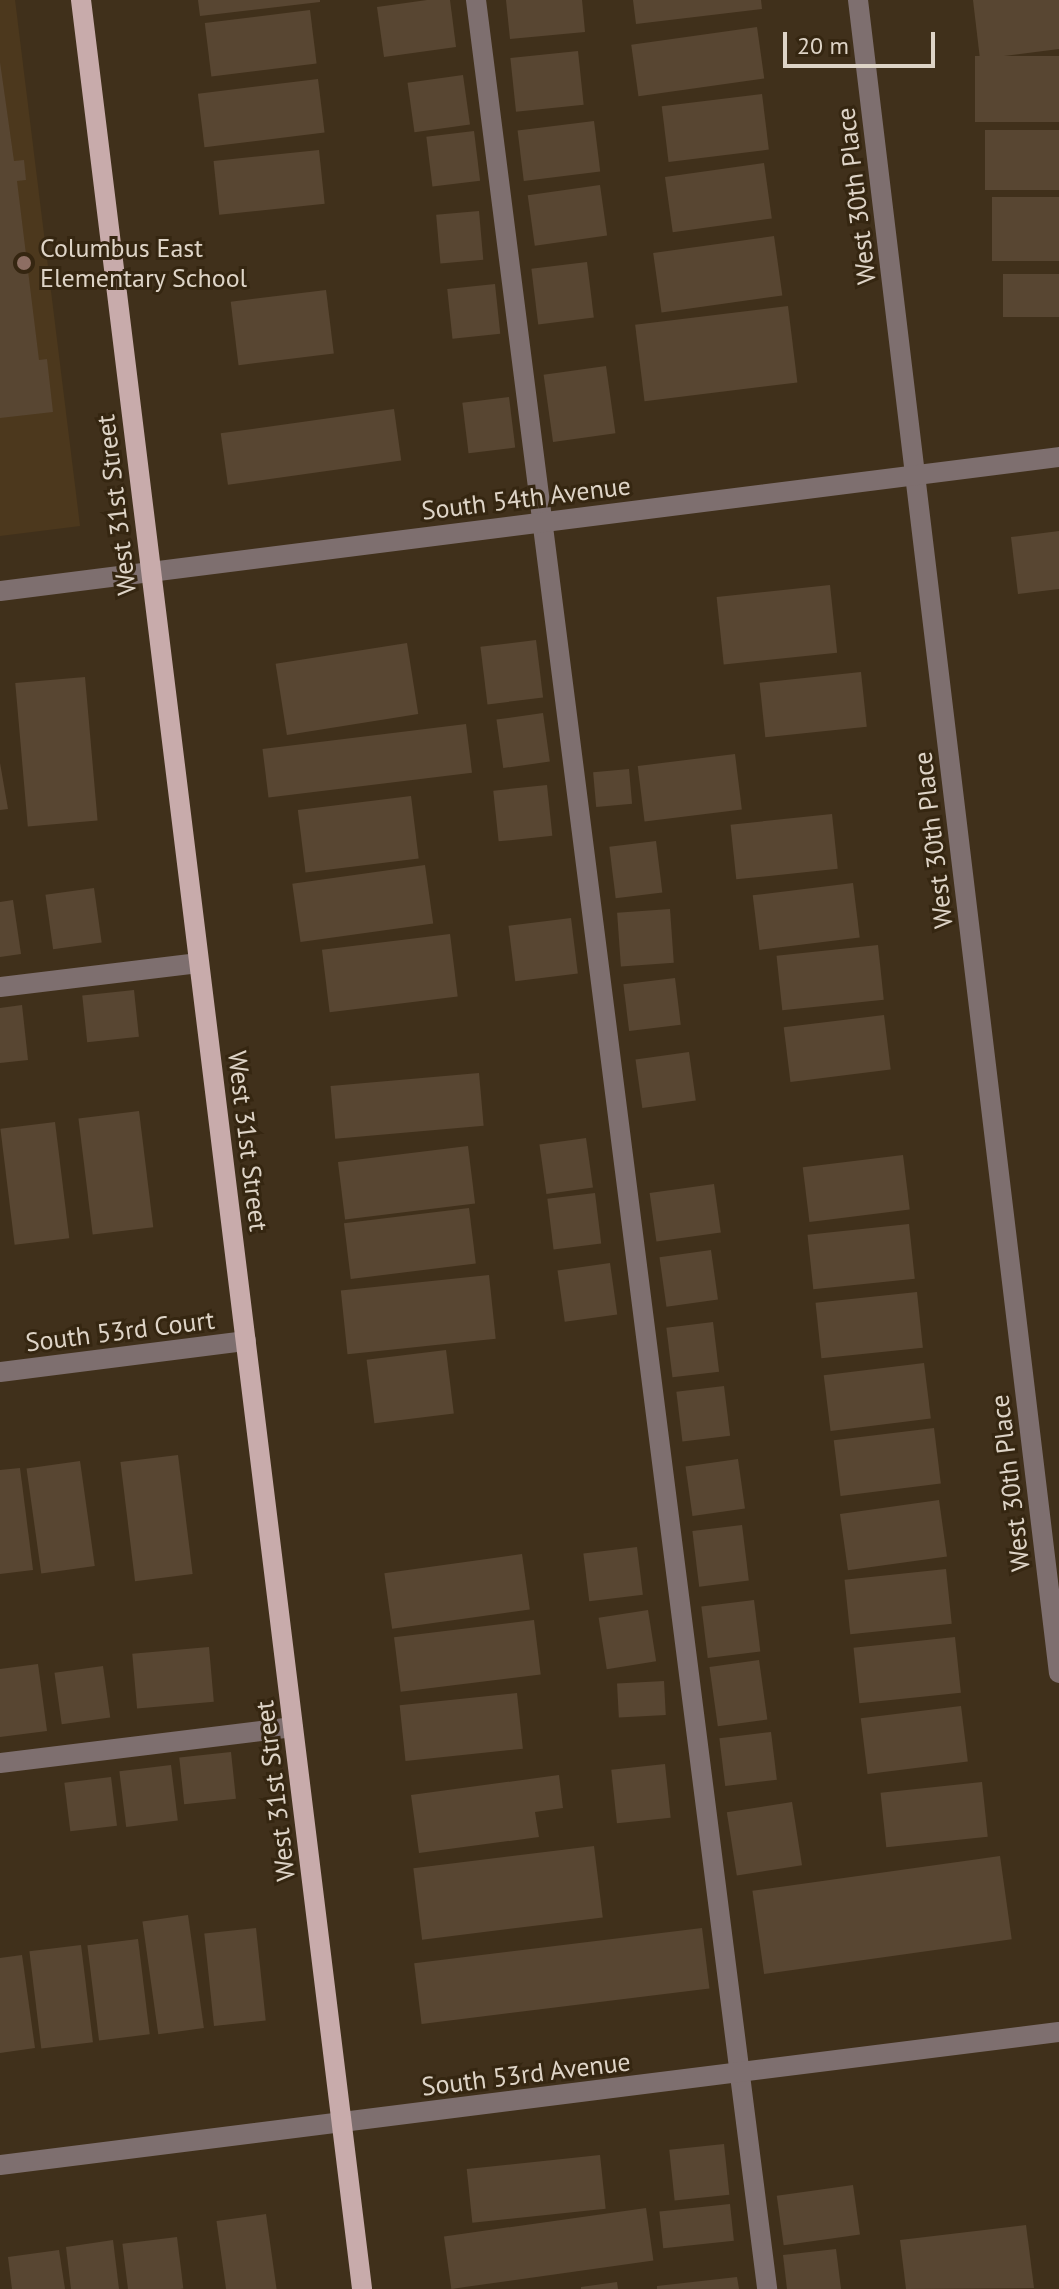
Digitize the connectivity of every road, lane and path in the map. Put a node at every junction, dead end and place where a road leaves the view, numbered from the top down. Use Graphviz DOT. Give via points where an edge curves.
graph roads {
  1 [pos="81,0"];
  2 [pos="476,0"];
  3 [pos="858,0"];
  4 [pos="1059,457"];
  5 [pos="915,475"];
  6 [pos="543,522"];
  7 [pos="151,572"];
  8 [pos="0,591"];
  9 [pos="199,963"];
  10 [pos="0,987"];
  11 [pos="246,1341"];
  12 [pos="0,1372"];
  13 [pos="1059,1673"];
  14 [pos="293,1727"];
  15 [pos="0,1763"];
  16 [pos="1059,2032"];
  17 [pos="739,2072"];
  18 [pos="342,2124"];
  19 [pos="0,2165"];
  20 [pos="362,2289"];
  21 [pos="767,2289"];
  1 -- 7 [label="main road, West 31st Street"];
  2 -- 6 [label="street"];
  3 -- 5 [label="street, West 30th Place"];
  4 -- 5 [label="street, South 54th Avenue"];
  5 -- 6 [label="street, South 54th Avenue"];
  5 -- 13 [label="street, West 30th Place"];
  6 -- 7 [label="street, South 54th Avenue"];
  6 -- 17 [label="street"];
  7 -- 8 [label="street, South 54th Avenue"];
  7 -- 9 [label="main road, West 31st Street"];
  9 -- 10 [label="street"];
  9 -- 11 [label="main road, West 31st Street"];
  11 -- 12 [label="street, South 53rd Court"];
  11 -- 14 [label="main road, West 31st Street"];
  14 -- 15 [label="street"];
  14 -- 18 [label="main road, West 31st Street"];
  16 -- 17 [label="street, South 53rd Avenue"];
  17 -- 18 [label="street, South 53rd Avenue"];
  17 -- 21 [label="street"];
  18 -- 19 [label="street, South 53rd Avenue"];
  18 -- 20 [label="main road, West 31st Street"];
}
